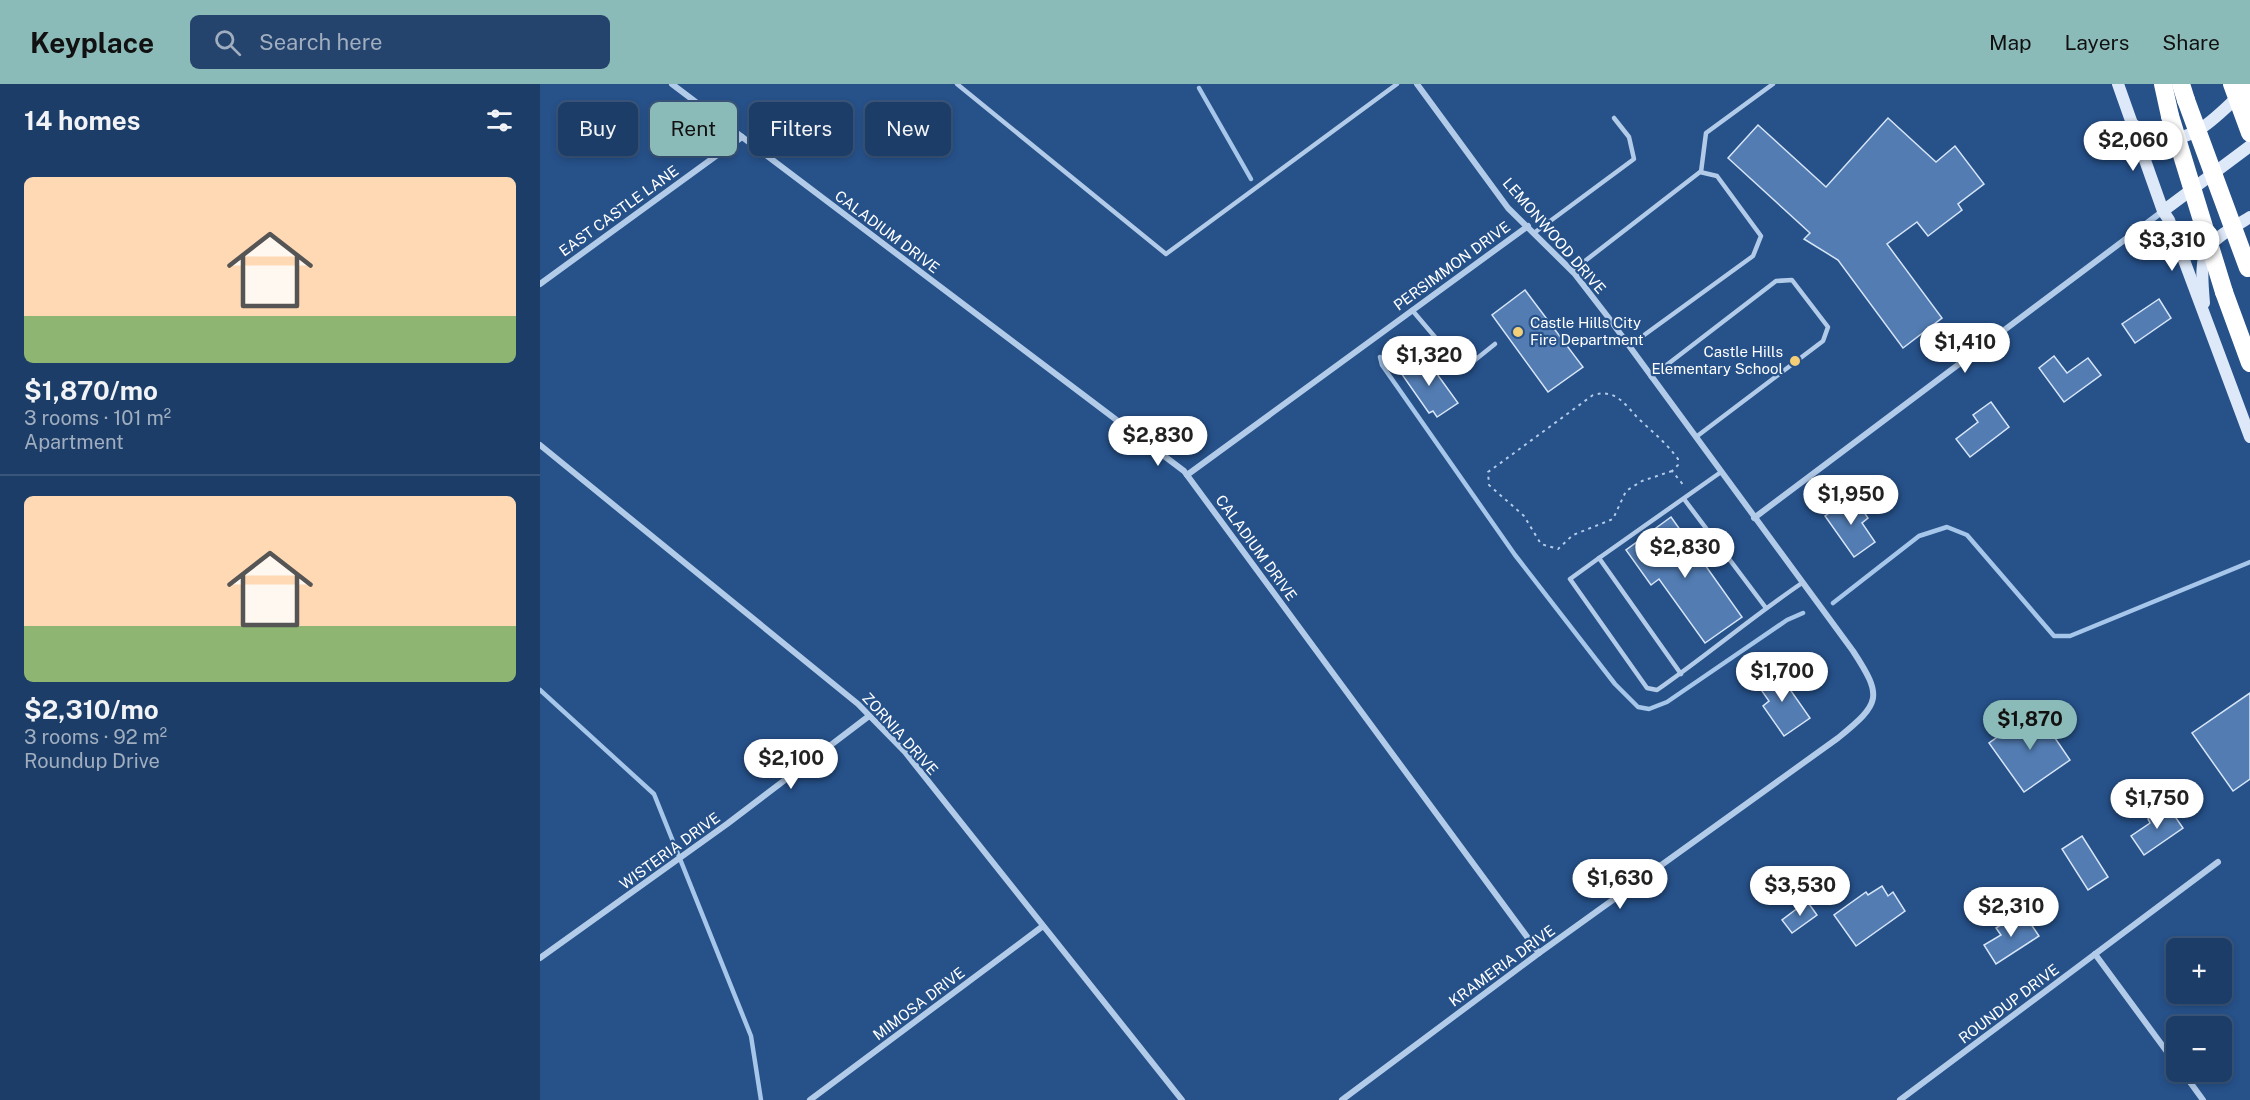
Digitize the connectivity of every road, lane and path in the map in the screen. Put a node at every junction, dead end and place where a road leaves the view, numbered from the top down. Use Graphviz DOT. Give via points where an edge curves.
graph roads {
  1 [pos="672,84"];
  2 [pos="957,84"];
  3 [pos="1396,84"];
  4 [pos="1418,84"];
  5 [pos="1773,84"];
  6 [pos="2118,84"];
  7 [pos="2163,84"];
  8 [pos="2232,84"];
  9 [pos="2248,85"];
  10 [pos="2184,92"];
  11 [pos="2250,99"];
  12 [pos="1614,118"];
  13 [pos="2131,123"];
  14 [pos="2250,133"];
  15 [pos="742,137"];
  16 [pos="2250,146"];
  17 [pos="1701,172"];
  18 [pos="2163,211"];
  19 [pos="2250,217"];
  20 [pos="1528,226"];
  21 [pos="1534,233"];
  22 [pos="2249,270"];
  23 [pos="1572,271"];
  24 [pos="540,284"];
  25 [pos="1412,310"];
  26 [pos="2206,321"];
  27 [pos="1495,344"];
  28 [pos="1629,346"];
  29 [pos="2250,363"];
  30 [pos="1652,377"];
  31 [pos="1696,437"];
  32 [pos="2250,437"];
  33 [pos="540,445"];
  34 [pos="1672,471"];
  35 [pos="1721,472"];
  36 [pos="1187,475"];
  37 [pos="1691,494"];
  38 [pos="1684,499"];
  39 [pos="1754,518"];
  40 [pos="1599,558"];
  41 [pos="1802,583"];
  42 [pos="1766,608"];
  43 [pos="1681,674"];
  44 [pos="1874,699"];
  45 [pos="869,716"];
  46 [pos="2218,862"];
  47 [pos="1043,926"];
  48 [pos="1539,953"];
  49 [pos="2095,954"];
  50 [pos="540,958"];
  51 [pos="2166,1050"];
  52 [pos="2190,1082"];
  53 [pos="810,1100"];
  54 [pos="1182,1100"];
  55 [pos="1342,1100"];
  56 [pos="1900,1100"];
  57 [pos="2203,1100"];
  1 -- 15 [label="street, CALADIUM DRIVE"];
  2 -- 3 [label="lane" via="1166,254"];
  4 -- 20 [label="street, LEMONWOOD DRIVE" via="1508,208"];
  5 -- 17 [label="lane" via="1706,133"];
  6 -- 13 [label="main road"];
  7 -- 29 [label="highway, bridge" via="2224,292"];
  8 -- 14 [label="highway, bridge"];
  9 -- 11 [label="highway, bridge"];
  9 -- 13 [label="main road" via="2206,125 2186,138 2158,138"];
  10 -- 22 [label="highway, bridge"];
  12 -- 21 [label="lane" via="1629,137 1634,159"];
  13 -- 18 [label="main road"];
  15 -- 24 [label="street, EAST CASTLE LANE"];
  15 -- 36 [label="street, CALADIUM DRIVE"];
  16 -- 18 [label="main road"];
  17 -- 23 [label="lane"];
  17 -- 28 [label="lane" via="1717,176 1761,236 1753,256"];
  18 -- 26 [label="main road"];
  18 -- 39 [label="street"];
  19 -- 26 [label="main road" via="2212,240 2204,254 2200,267"];
  20 -- 21 [label="street, LEMONWOOD DRIVE"];
  20 -- 25 [label="street, PERSIMMON DRIVE"];
  21 -- 23 [label="street, LEMONWOOD DRIVE"];
  23 -- 28 [label="street, LEMONWOOD DRIVE"];
  25 -- 27 [label="lane" via="1457,363 1470,364"];
  25 -- 36 [label="street, PERSIMMON DRIVE"];
  26 -- 32 [label="main road"];
  28 -- 30 [label="street, LEMONWOOD DRIVE"];
  30 -- 31 [label="street, LEMONWOOD DRIVE"];
  30 -- 31 [label="lane" via="1776,281 1792,280 1828,327 1823,341"];
  31 -- 35 [label="street, LEMONWOOD DRIVE"];
  33 -- 45 [label="street, ZORNIA DRIVE"];
  34 -- 34 [label="path" via="1678,459 1662,439 1626,402 1602,393 1593,395 1488,472 1488,479 1489,485 1524,516 1541,544 1558,549 1573,535 1613,519 1626,491 1634,485"];
  34 -- 37 [label="path"];
  35 -- 37 [label="lane"];
  35 -- 39 [label="street, LEMONWOOD DRIVE"];
  36 -- 48 [label="street, CALADIUM DRIVE"];
  37 -- 38 [label="lane"];
  38 -- 40 [label="lane"];
  38 -- 42 [label="lane"];
  39 -- 41 [label="street, LEMONWOOD DRIVE"];
  40 -- 43 [label="lane"];
  40 -- 43 [label="lane" via="1570,579 1647,688 1657,690"];
  41 -- 42 [label="lane"];
  41 -- 44 [label="street, LEMONWOOD DRIVE" via="1871,679"];
  42 -- 43 [label="lane"];
  44 -- 48 [label="street, KRAMERIA DRIVE" via="1866,716 1839,738"];
  45 -- 47 [label="street, ZORNIA DRIVE" via="905,752"];
  45 -- 50 [label="street, WISTERIA DRIVE"];
  46 -- 49 [label="street, ROUNDUP DRIVE"];
  47 -- 53 [label="street, MIMOSA DRIVE"];
  47 -- 54 [label="street, ZORNIA DRIVE"];
  48 -- 55 [label="street, KRAMERIA DRIVE"];
  49 -- 51 [label="street"];
  49 -- 56 [label="street, ROUNDUP DRIVE"];
  52 -- 57 [label="street"];
}
